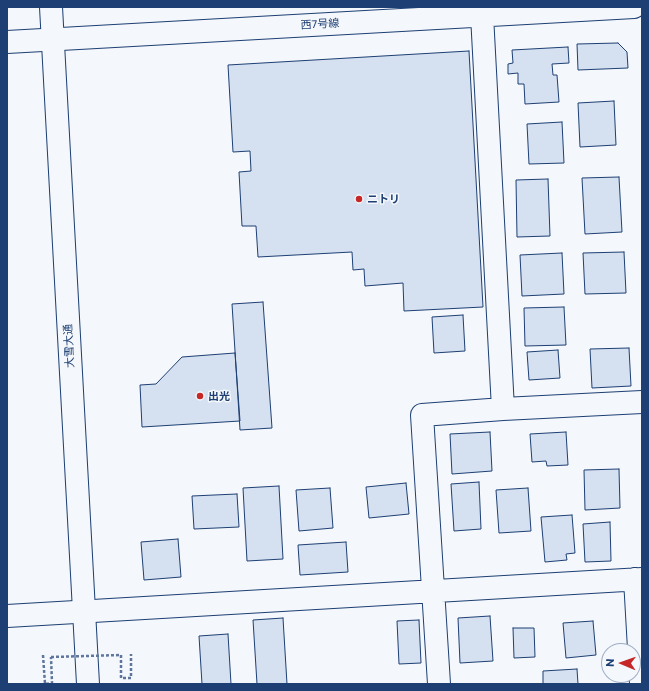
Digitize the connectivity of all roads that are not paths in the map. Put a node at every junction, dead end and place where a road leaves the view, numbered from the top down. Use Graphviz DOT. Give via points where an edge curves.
graph roads {
  1 [pos="51,7"];
  2 [pos="634,7"];
  3 [pos="482,15"];
  4 [pos="53,40"];
  5 [pos="7,42"];
  6 [pos="642,402"];
  7 [pos="503,409"];
  8 [pos="638,579"];
  9 [pos="434,592"];
  10 [pos="83,611"];
  11 [pos="7,616"];
  12 [pos="88,684"];
  13 [pos="439,684"];
  14 [pos="641,684"];
  1 -- 4 [label="main road, 大雪大通"];
  2 -- 3 [label="main road, 西7号線"];
  3 -- 4 [label="main road, 西7号線"];
  3 -- 7 [label="main road"];
  4 -- 5 [label="main road, 西7号線"];
  4 -- 10 [label="main road, 大雪大通"];
  6 -- 7 [label="main road"];
  7 -- 9 [label="main road" via="422,415"];
  8 -- 9 [label="main road"];
  8 -- 14 [label="main road"];
  9 -- 10 [label="main road"];
  9 -- 13 [label="main road"];
  10 -- 11 [label="main road"];
  10 -- 12 [label="main road, 大雪大通"];
}
